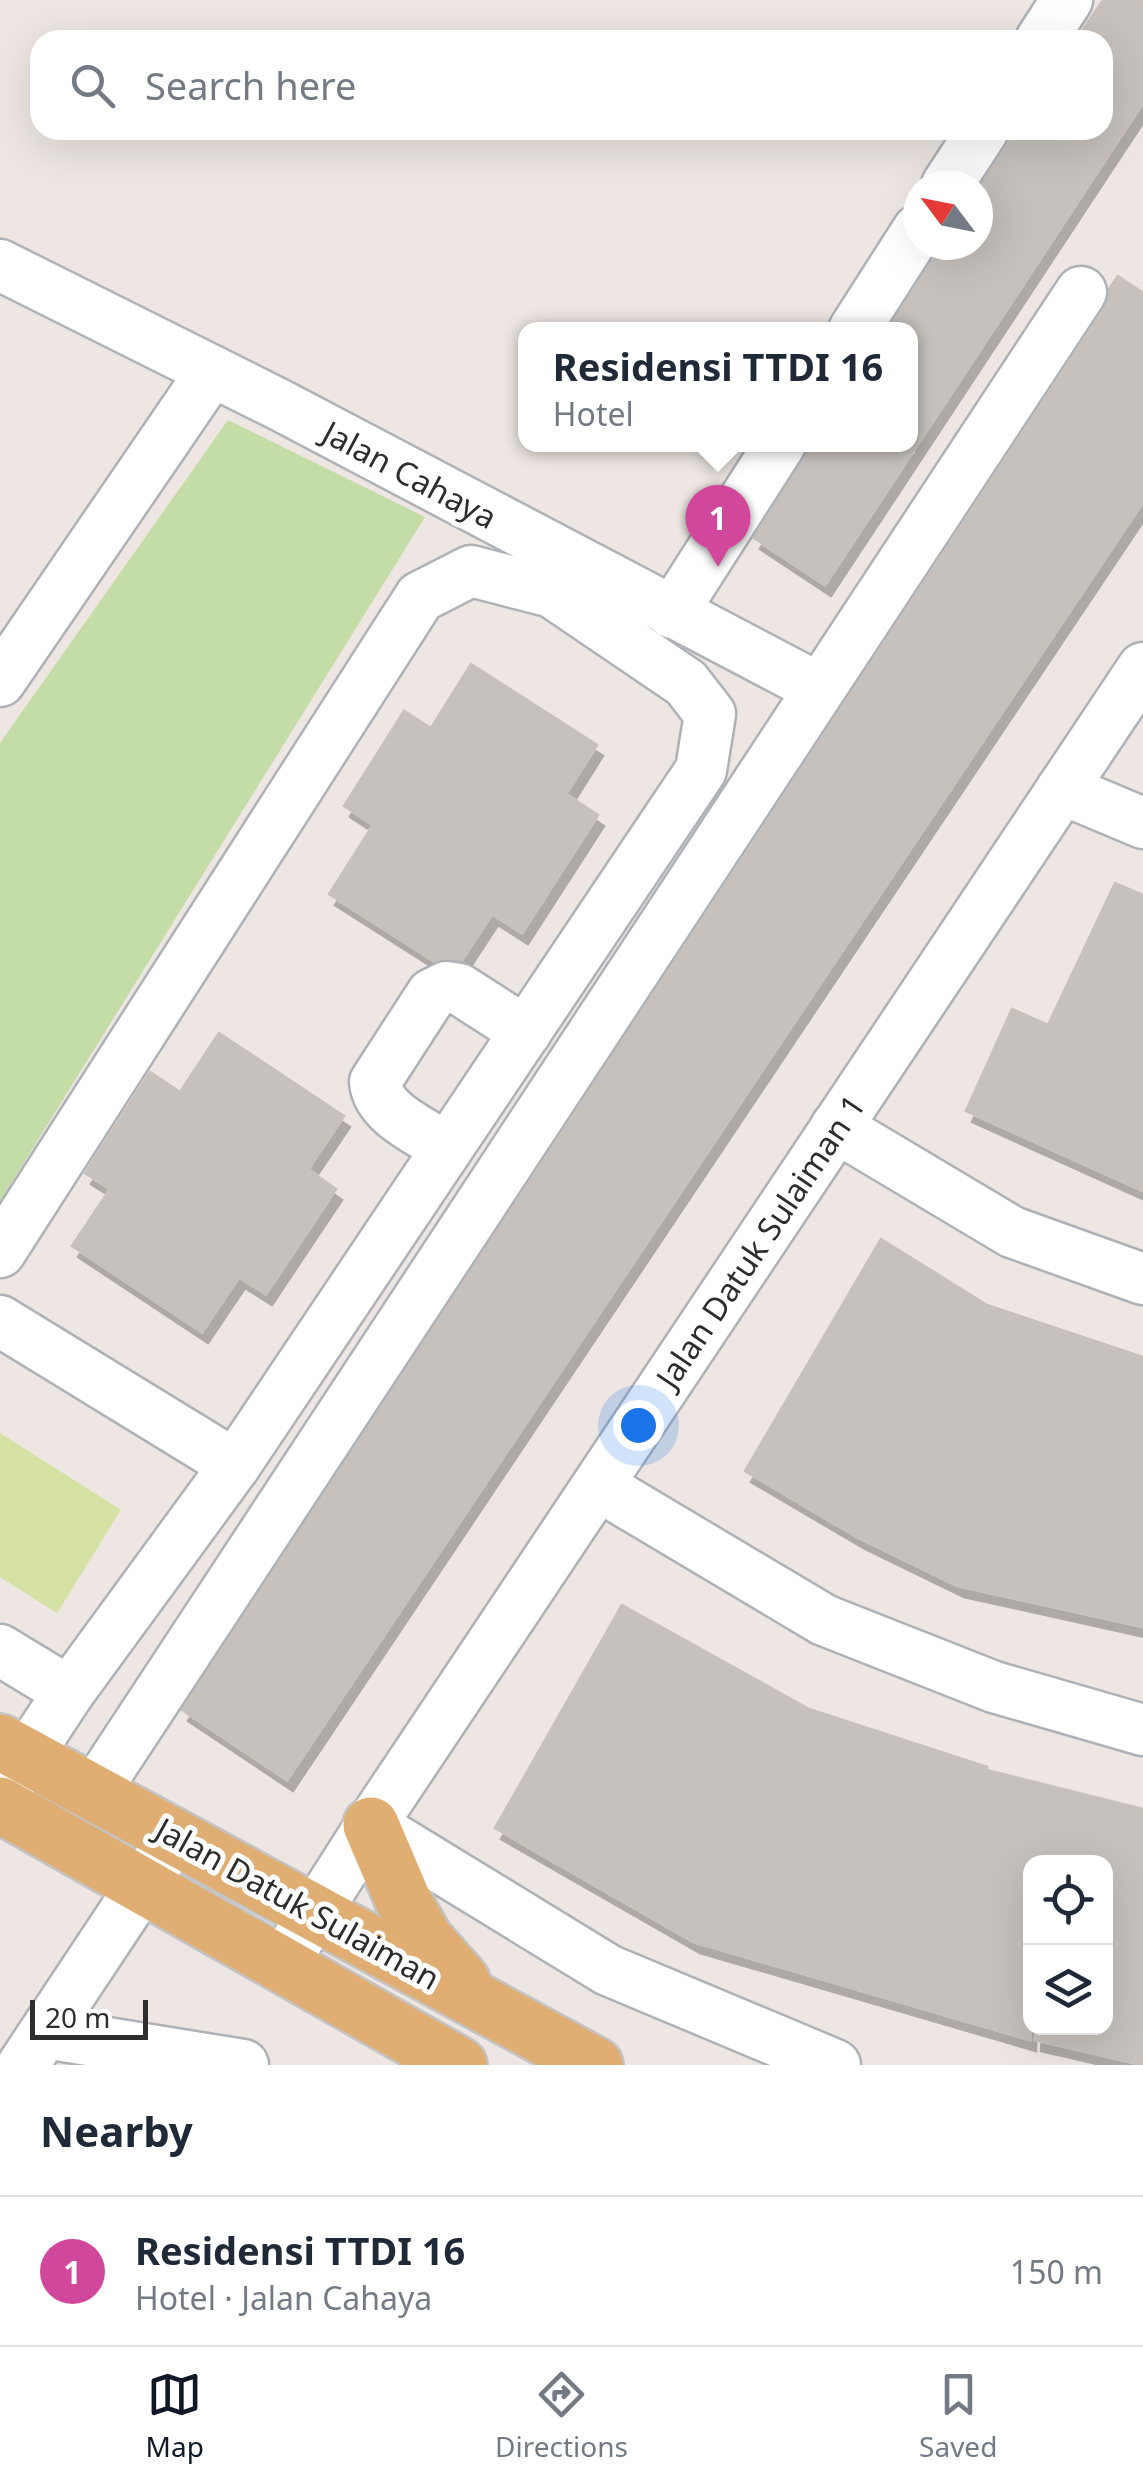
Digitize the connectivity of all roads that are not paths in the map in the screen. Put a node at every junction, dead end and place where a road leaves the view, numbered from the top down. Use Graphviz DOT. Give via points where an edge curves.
graph roads {
  1 [pos="1066,0"];
  2 [pos="1047,30"];
  3 [pos="976,140"];
  4 [pos="957,170"];
  5 [pos="903,253"];
  6 [pos="0,265"];
  7 [pos="1081,292"];
  8 [pos="859,322"];
  9 [pos="212,371"];
  10 [pos="775,452"];
  11 [pos="672,613"];
  12 [pos="1143,668"];
  13 [pos="0,682"];
  14 [pos="818,688"];
  15 [pos="1062,789"];
  16 [pos="1143,823"];
  17 [pos="526,1032"];
  18 [pos="836,1127"];
  19 [pos="448,1148"];
  20 [pos="0,1252"];
  21 [pos="1143,1279"];
  22 [pos="0,1320"];
  23 [pos="235,1464"];
  24 [pos="599,1486"];
  25 [pos="0,1650"];
  26 [pos="68,1692"];
  27 [pos="1143,1730"];
  28 [pos="7,1775"];
  29 [pos="94,1792"];
  30 [pos="372,1825"];
  31 [pos="175,1836"];
  32 [pos="144,1885"];
  33 [pos="316,1912"];
  34 [pos="281,1966"];
  35 [pos="480,2002"];
  36 [pos="34,2049"];
  37 [pos="243,2065"];
  38 [pos="459,2065"];
  39 [pos="595,2065"];
  40 [pos="836,2065"];
  1 -- 2 [label="street"];
  3 -- 4 [label="street"];
  5 -- 8 [label="street"];
  6 -- 9 [label="street, Jalan Cahaya"];
  7 -- 14 [label="street"];
  9 -- 11 [label="street, Jalan Cahaya"];
  9 -- 13 [label="street"];
  10 -- 11 [label="street"];
  11 -- 14 [label="street, Jalan Cahaya"];
  12 -- 15 [label="street, Jalan Datuk Sulaiman 1"];
  14 -- 29 [label="street"];
  15 -- 16 [label="street"];
  15 -- 18 [label="street, Jalan Datuk Sulaiman 1"];
  17 -- 19 [label="street"];
  17 -- 19 [label="street" via="458,990 432,994 376,1082 376,1095"];
  17 -- 20 [label="street" via="701,770 710,714 686,684 552,592 471,571 420,597"];
  18 -- 21 [label="street" via="1012,1232"];
  18 -- 24 [label="street, Jalan Datuk Sulaiman 1"];
  19 -- 23 [label="street"];
  22 -- 23 [label="street"];
  23 -- 26 [label="street"];
  24 -- 27 [label="street" via="824,1620 994,1687"];
  24 -- 30 [label="street, Jalan Datuk Sulaiman 1"];
  25 -- 26 [label="street"];
  26 -- 28 [label="street"];
  28 -- 29 [label="main road, Jalan Datuk Sulaiman"];
  28 -- 32 [label="main road, Jalan Datuk Sulaiman"];
  29 -- 31 [label="main road, Jalan Datuk Sulaiman"];
  30 -- 33 [label="street, Jalan Datuk Sulaiman 1"];
  30 -- 35 [label="main road" via="425,1939"];
  30 -- 40 [label="street" via="608,1970"];
  31 -- 32 [label="street"];
  31 -- 33 [label="main road, Jalan Datuk Sulaiman"];
  32 -- 34 [label="main road, Jalan Datuk Sulaiman"];
  32 -- 36 [label="street"];
  33 -- 34 [label="street, Jalan Datuk Sulaiman 1"];
  33 -- 35 [label="main road, Jalan Datuk Sulaiman"];
  34 -- 38 [label="main road, Jalan Datuk Sulaiman"];
  35 -- 39 [label="main road, Jalan Datuk Sulaiman"];
  36 -- 37 [label="street"];
}
